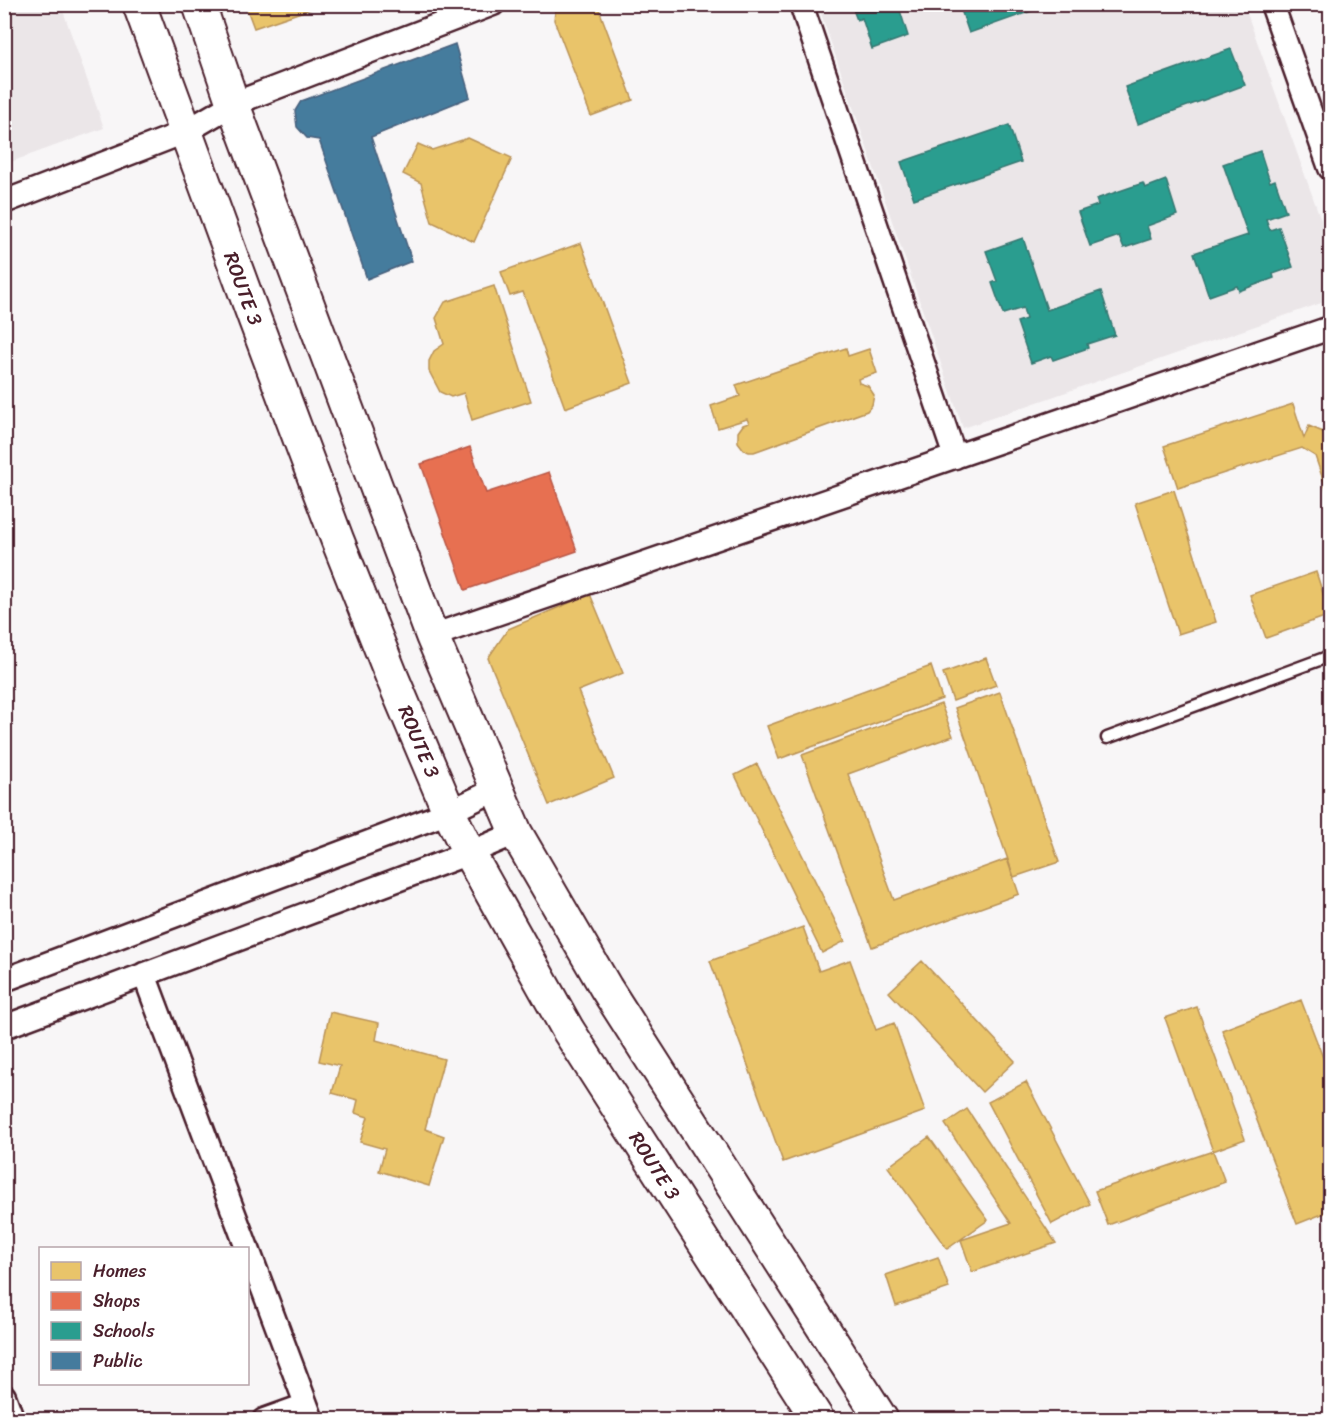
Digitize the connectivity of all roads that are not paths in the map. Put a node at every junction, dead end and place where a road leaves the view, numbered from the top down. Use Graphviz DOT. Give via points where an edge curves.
graph roads {
  1 [pos="139,4"];
  2 [pos="199,4"];
  3 [pos="493,4"];
  4 [pos="801,4"];
  5 [pos="1272,4"];
  6 [pos="233,104"];
  7 [pos="185,132"];
  8 [pos="1330,168"];
  9 [pos="4,202"];
  10 [pos="1330,328"];
  11 [pos="955,457"];
  12 [pos="432,636"];
  13 [pos="1330,656"];
  14 [pos="1107,738"];
  15 [pos="497,789"];
  16 [pos="449,812"];
  17 [pos="516,833"];
  18 [pos="469,853"];
  19 [pos="144,974"];
  20 [pos="4,980"];
  21 [pos="4,1027"];
  22 [pos="246,1247"];
  23 [pos="249,1254"];
  24 [pos="4,1396"];
  25 [pos="309,1412"];
  26 [pos="13,1419"];
  27 [pos="264,1419"];
  28 [pos="818,1419"];
  29 [pos="882,1419"];
  1 -- 7 [label="main road, ROUTE 3"];
  2 -- 6 [label="main road"];
  3 -- 6 [label="street"];
  4 -- 11 [label="street"];
  5 -- 8 [label="street"];
  6 -- 7 [label="street"];
  6 -- 12 [label="main road"];
  7 -- 9 [label="street"];
  7 -- 16 [label="main road, ROUTE 3" via="337,539"];
  10 -- 11 [label="street"];
  11 -- 12 [label="street"];
  12 -- 15 [label="main road"];
  13 -- 14 [label="lane"];
  15 -- 16 [label="street"];
  15 -- 17 [label="main road"];
  16 -- 18 [label="main road, ROUTE 3"];
  16 -- 20 [label="street"];
  17 -- 18 [label="street"];
  17 -- 29 [label="main road" via="606,988"];
  18 -- 19 [label="street"];
  18 -- 28 [label="main road, ROUTE 3" via="568,1030"];
  19 -- 21 [label="street"];
  19 -- 22 [label="street"];
  23 -- 25 [label="street"];
  24 -- 26 [label="street"];
  25 -- 27 [label="street"];
}
